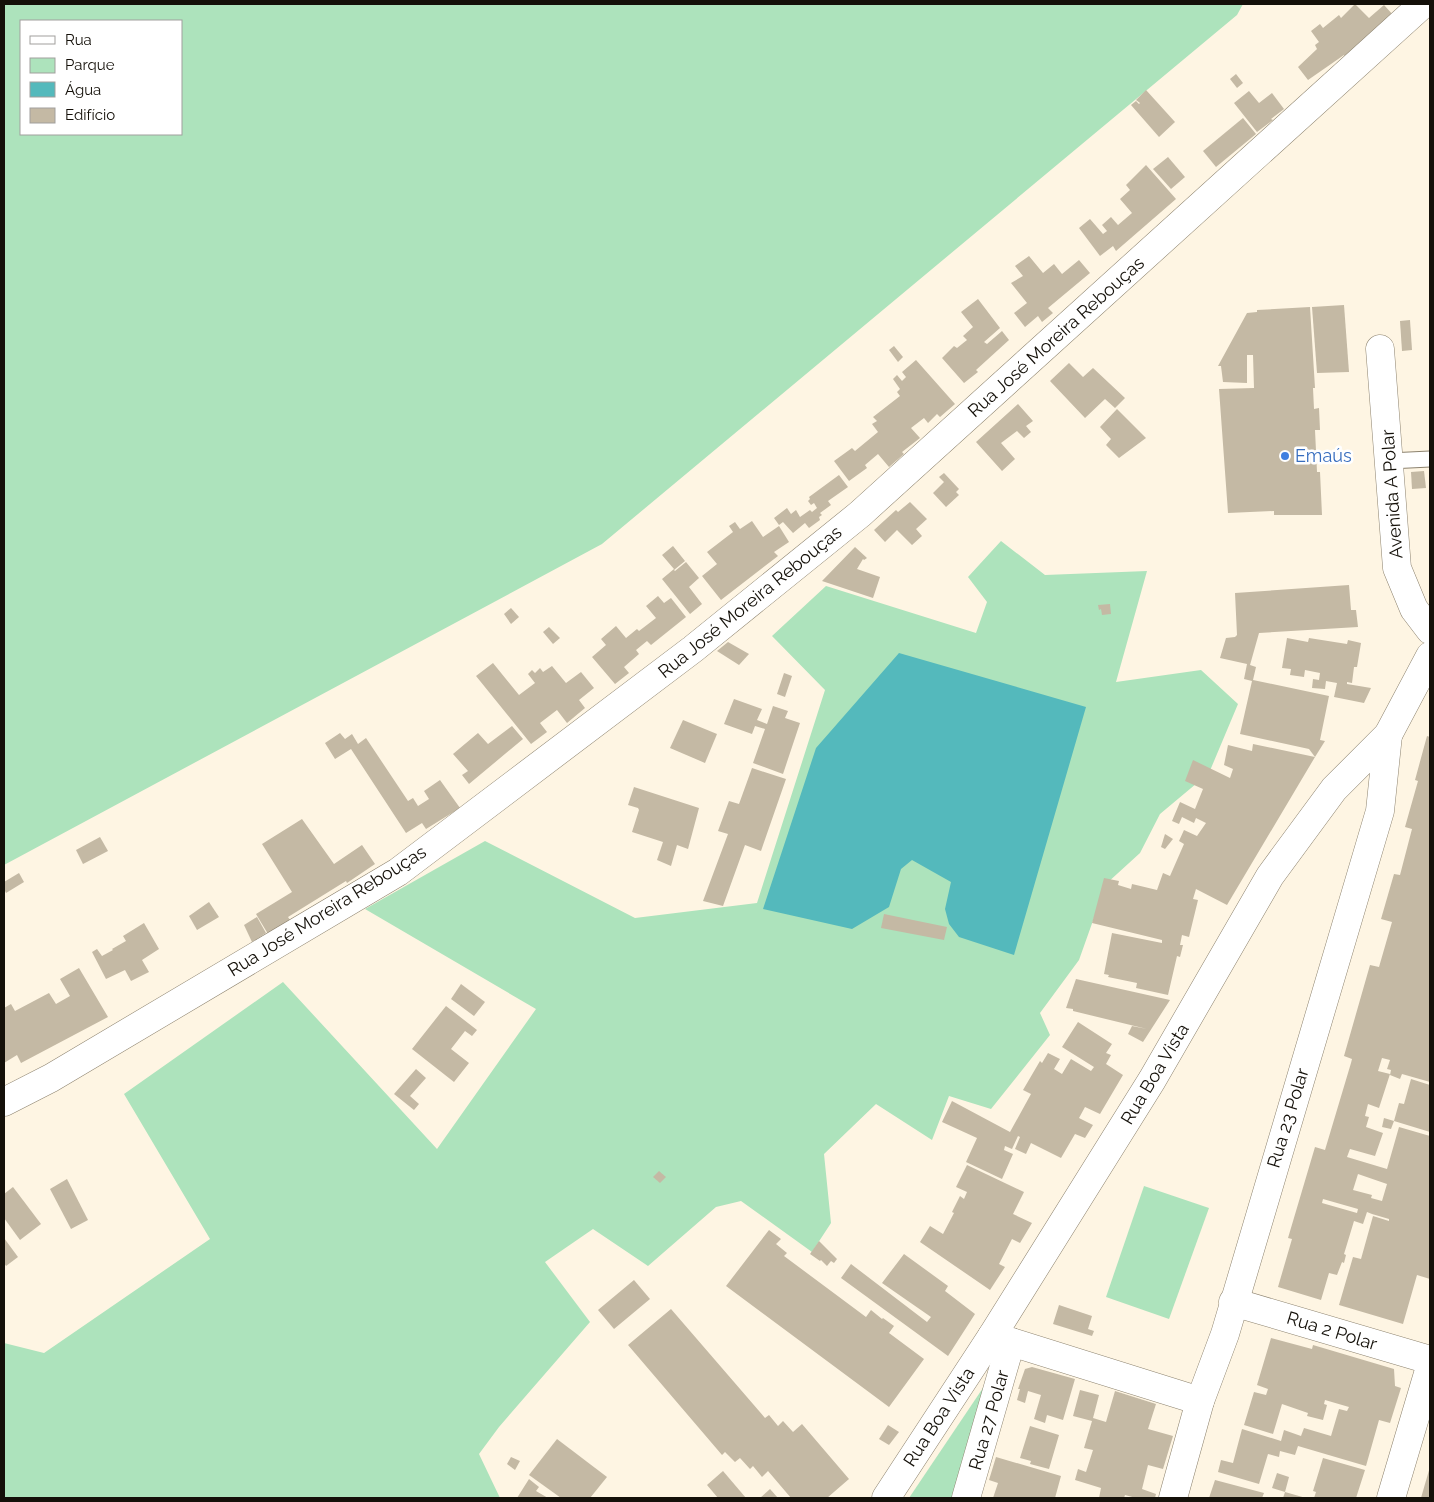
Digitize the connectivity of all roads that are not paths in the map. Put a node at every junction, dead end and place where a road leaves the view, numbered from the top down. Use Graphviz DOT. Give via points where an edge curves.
graph roads {
  1 [pos="1423,4"];
  2 [pos="1380,349"];
  3 [pos="1430,459"];
  4 [pos="1389,461"];
  5 [pos="1430,630"];
  6 [pos="1430,656"];
  7 [pos="1388,735"];
  8 [pos="4,1102"];
  9 [pos="1233,1302"];
  10 [pos="1002,1339"];
  11 [pos="1430,1360"];
  12 [pos="1430,1367"];
  13 [pos="1200,1401"];
  14 [pos="886,1498"];
  15 [pos="966,1498"];
  16 [pos="1173,1498"];
  17 [pos="1391,1498"];
  1 -- 8 [label="street, Rua José Moreira Rebouças" via="860,514 693,649 398,872 51,1078"];
  2 -- 4 [label="street, Avenida A Polar"];
  3 -- 4 [label="lane"];
  4 -- 5 [label="street, Avenida A Polar" via="1397,568 1414,609"];
  6 -- 7 [label="street, Rua Boa Vista"];
  7 -- 9 [label="street, Rua 23 Polar" via="1380,811"];
  7 -- 10 [label="street, Rua Boa Vista" via="1334,789 1270,876"];
  9 -- 11 [label="street, Rua 2 Polar"];
  9 -- 13 [label="street, Rua 23 Polar" via="1225,1334"];
  10 -- 13 [label="street"];
  10 -- 14 [label="street, Rua Boa Vista"];
  10 -- 15 [label="street, Rua 27 Polar"];
  12 -- 17 [label="street"];
  13 -- 16 [label="street, Rua 23 Polar"];
}
